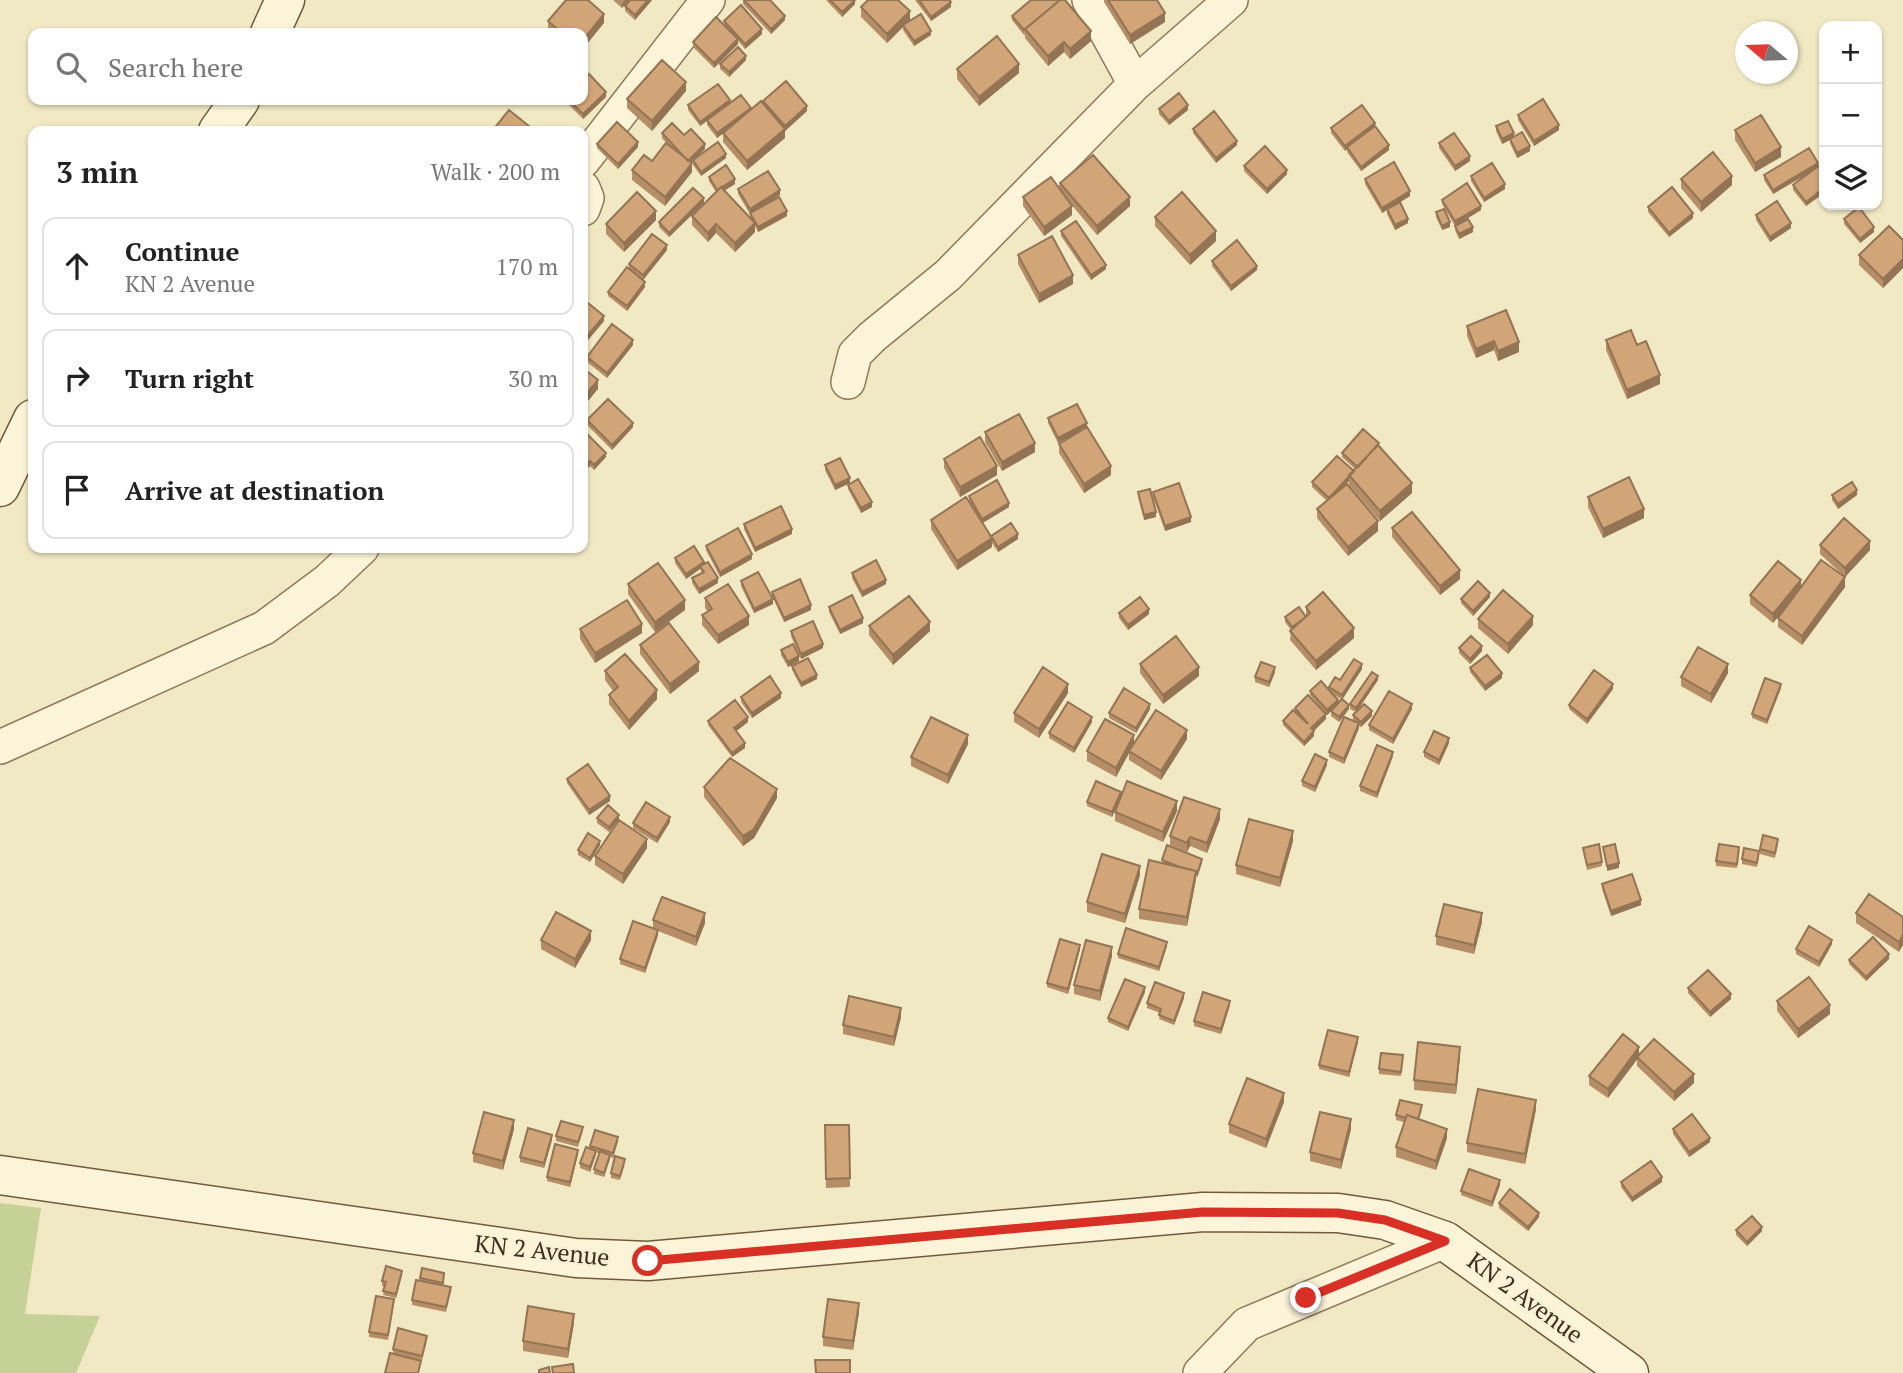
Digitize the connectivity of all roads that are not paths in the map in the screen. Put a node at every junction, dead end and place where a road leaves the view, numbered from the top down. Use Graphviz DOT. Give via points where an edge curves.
graph roads {
  1 [pos="285,0"];
  2 [pos="708,0"];
  3 [pos="1088,0"];
  4 [pos="1231,0"];
  5 [pos="272,28"];
  6 [pos="1135,84"];
  7 [pos="236,105"];
  8 [pos="222,126"];
  9 [pos="588,155"];
  10 [pos="848,382"];
  11 [pos="28,429"];
  12 [pos="0,487"];
  13 [pos="357,553"];
  14 [pos="0,747"];
  15 [pos="0,1175"];
  16 [pos="1445,1241"];
  17 [pos="1199,1373"];
  18 [pos="1629,1373"];
  1 -- 5 [label="main road"];
  2 -- 9 [label="street"];
  3 -- 6 [label="street"];
  4 -- 6 [label="street"];
  6 -- 10 [label="street" via="948,275 855,354"];
  7 -- 8 [label="main road"];
  11 -- 12 [label="main road"];
  13 -- 14 [label="street" via="264,628"];
  15 -- 16 [label="main road, KN 2 Avenue" via="576,1258 648,1261 1203,1212 1338,1213 1385,1220"];
  16 -- 17 [label="street" via="1247,1324"];
  16 -- 18 [label="main road, KN 2 Avenue"];
}
